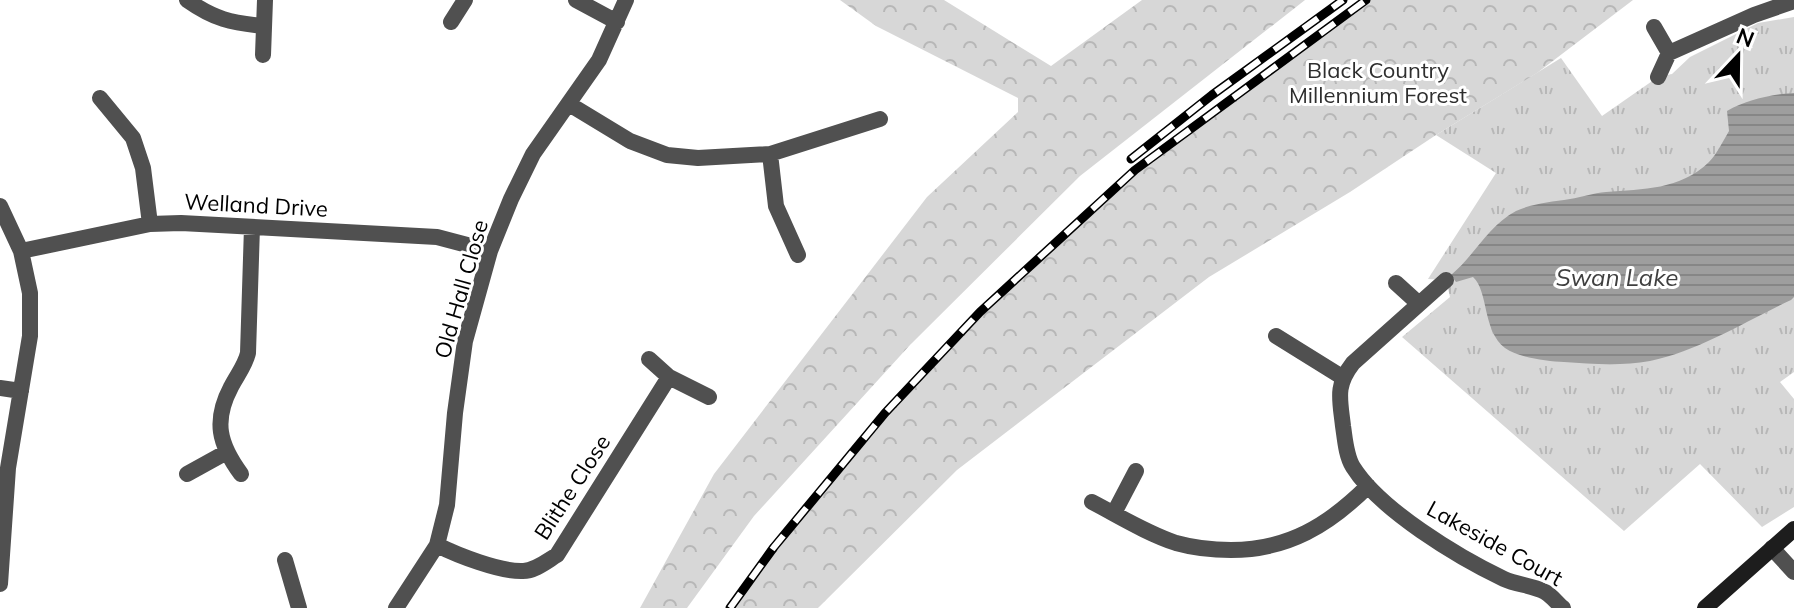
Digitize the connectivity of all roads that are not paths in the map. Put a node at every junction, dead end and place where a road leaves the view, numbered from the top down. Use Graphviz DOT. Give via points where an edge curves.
graph roads {
  1 [pos="187,0"];
  2 [pos="265,0"];
  3 [pos="465,0"];
  4 [pos="576,0"];
  5 [pos="626,0"];
  6 [pos="1794,1"];
  7 [pos="451,22"];
  8 [pos="617,22"];
  9 [pos="264,26"];
  10 [pos="1654,27"];
  11 [pos="1669,53"];
  12 [pos="263,55"];
  13 [pos="1658,77"];
  14 [pos="100,98"];
  15 [pos="569,104"];
  16 [pos="880,119"];
  17 [pos="770,154"];
  18 [pos="0,206"];
  19 [pos="150,224"];
  20 [pos="252,227"];
  21 [pos="21,251"];
  22 [pos="490,251"];
  23 [pos="798,255"];
  24 [pos="1446,280"];
  25 [pos="1396,283"];
  26 [pos="1418,303"];
  27 [pos="1276,336"];
  28 [pos="649,359"];
  29 [pos="669,377"];
  30 [pos="1342,377"];
  31 [pos="0,388"];
  32 [pos="21,391"];
  33 [pos="709,397"];
  34 [pos="225,453"];
  35 [pos="1136,471"];
  36 [pos="187,474"];
  37 [pos="241,474"];
  38 [pos="1368,486"];
  39 [pos="1092,502"];
  40 [pos="1114,513"];
  41 [pos="1794,529"];
  42 [pos="437,545"];
  43 [pos="1772,548"];
  44 [pos="285,560"];
  45 [pos="0,564"];
  46 [pos="1794,572"];
  47 [pos="0,584"];
  48 [pos="299,608"];
  49 [pos="396,608"];
  50 [pos="1563,608"];
  51 [pos="1705,608"];
  1 -- 9 [label="street" via="230,23"];
  2 -- 9 [label="street"];
  3 -- 7 [label="street"];
  4 -- 8 [label="street"];
  5 -- 8 [label="street, Old Hall Close"];
  6 -- 11 [label="street"];
  8 -- 15 [label="street, Old Hall Close"];
  9 -- 12 [label="street"];
  10 -- 11 [label="street"];
  11 -- 13 [label="street"];
  14 -- 19 [label="street" via="133,138"];
  15 -- 17 [label="street" via="630,141 667,155"];
  15 -- 22 [label="street, Old Hall Close" via="533,154"];
  16 -- 17 [label="street"];
  17 -- 23 [label="street" via="776,206"];
  18 -- 21 [label="street"];
  19 -- 20 [label="street, Welland Drive"];
  19 -- 21 [label="street, Welland Drive"];
  20 -- 22 [label="street, Welland Drive" via="437,237"];
  20 -- 34 [label="street" via="248,353 221,412"];
  21 -- 32 [label="street" via="30,293"];
  22 -- 42 [label="street, Old Hall Close" via="465,341 447,505"];
  24 -- 26 [label="street"];
  25 -- 26 [label="street"];
  26 -- 30 [label="street"];
  27 -- 30 [label="street"];
  28 -- 29 [label="street"];
  29 -- 33 [label="street"];
  29 -- 42 [label="street, Blithe Close" via="557,555 520,572"];
  30 -- 38 [label="street, Lakeside Court" via="1345,441 1352,465"];
  31 -- 32 [label="street"];
  32 -- 45 [label="street"];
  34 -- 36 [label="street"];
  34 -- 37 [label="street"];
  35 -- 40 [label="street"];
  38 -- 40 [label="street" via="1311,531 1247,550 1178,544"];
  38 -- 50 [label="street, Lakeside Court" via="1438,541 1506,580 1546,592"];
  39 -- 40 [label="street"];
  41 -- 43 [label="street"];
  42 -- 49 [label="street, Old Hall Close"];
  43 -- 46 [label="street"];
  43 -- 51 [label="street"];
  44 -- 48 [label="street"];
  45 -- 47 [label="street"];
}
